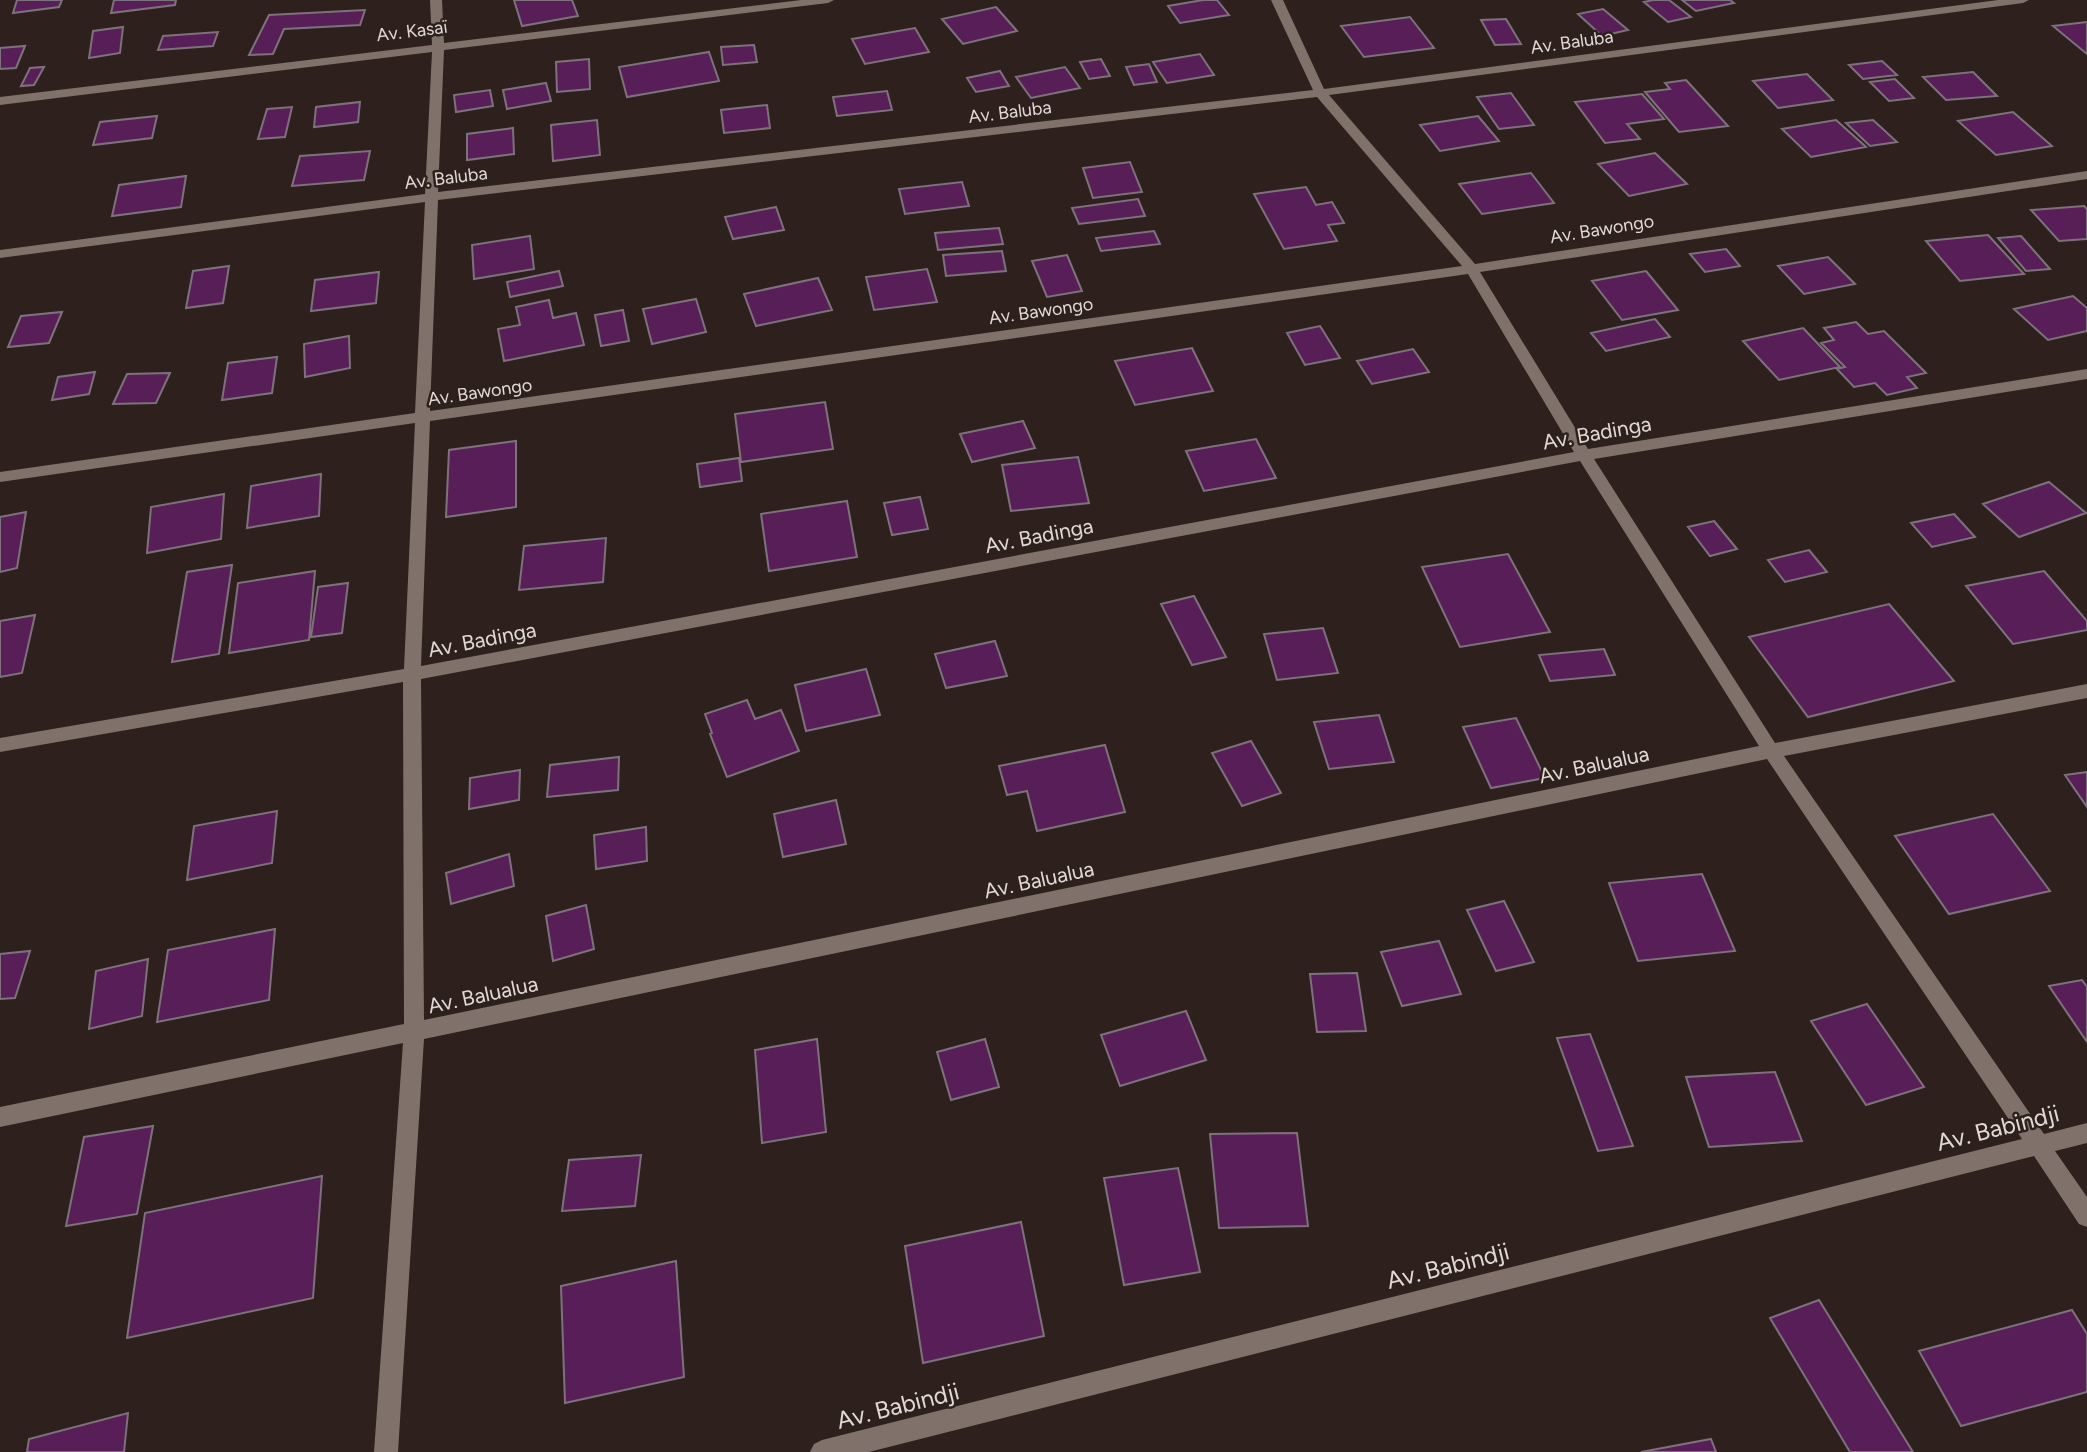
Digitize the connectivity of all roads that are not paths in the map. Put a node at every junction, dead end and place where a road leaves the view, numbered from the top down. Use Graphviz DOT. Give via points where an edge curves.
graph roads {
  1 [pos="436,0"];
  2 [pos="828,0"];
  3 [pos="1277,0"];
  4 [pos="2023,0"];
  5 [pos="438,46"];
  6 [pos="1320,93"];
  7 [pos="0,100"];
  8 [pos="2087,175"];
  9 [pos="432,197"];
  10 [pos="0,254"];
  11 [pos="1472,269"];
  12 [pos="2087,374"];
  13 [pos="424,419"];
  14 [pos="1584,455"];
  15 [pos="0,477"];
  16 [pos="412,674"];
  17 [pos="2087,691"];
  18 [pos="0,745"];
  19 [pos="1771,751"];
  20 [pos="414,1033"];
  21 [pos="0,1117"];
  22 [pos="2087,1133"];
  23 [pos="2038,1144"];
  24 [pos="2087,1216"];
  25 [pos="386,1452"];
  26 [pos="822,1452"];
  1 -- 5 [label="street"];
  2 -- 5 [label="street, Av. Kasaï"];
  3 -- 6 [label="street"];
  4 -- 6 [label="street, Av. Baluba"];
  5 -- 7 [label="street, Av. Kasaï"];
  5 -- 9 [label="street"];
  6 -- 9 [label="street, Av. Baluba"];
  6 -- 11 [label="street"];
  8 -- 11 [label="street, Av. Bawongo"];
  9 -- 10 [label="street, Av. Baluba"];
  9 -- 13 [label="street"];
  11 -- 13 [label="street, Av. Bawongo"];
  11 -- 14 [label="street"];
  12 -- 14 [label="street, Av. Badinga"];
  13 -- 15 [label="street, Av. Bawongo"];
  13 -- 16 [label="street"];
  14 -- 16 [label="street, Av. Badinga"];
  14 -- 19 [label="street"];
  16 -- 18 [label="street, Av. Badinga"];
  16 -- 20 [label="street"];
  17 -- 19 [label="street, Av. Balualua"];
  19 -- 20 [label="street, Av. Balualua"];
  19 -- 23 [label="street"];
  20 -- 21 [label="street, Av. Balualua"];
  20 -- 25 [label="street"];
  22 -- 23 [label="street, Av. Babindji"];
  23 -- 24 [label="street"];
  23 -- 26 [label="street, Av. Babindji"];
}
